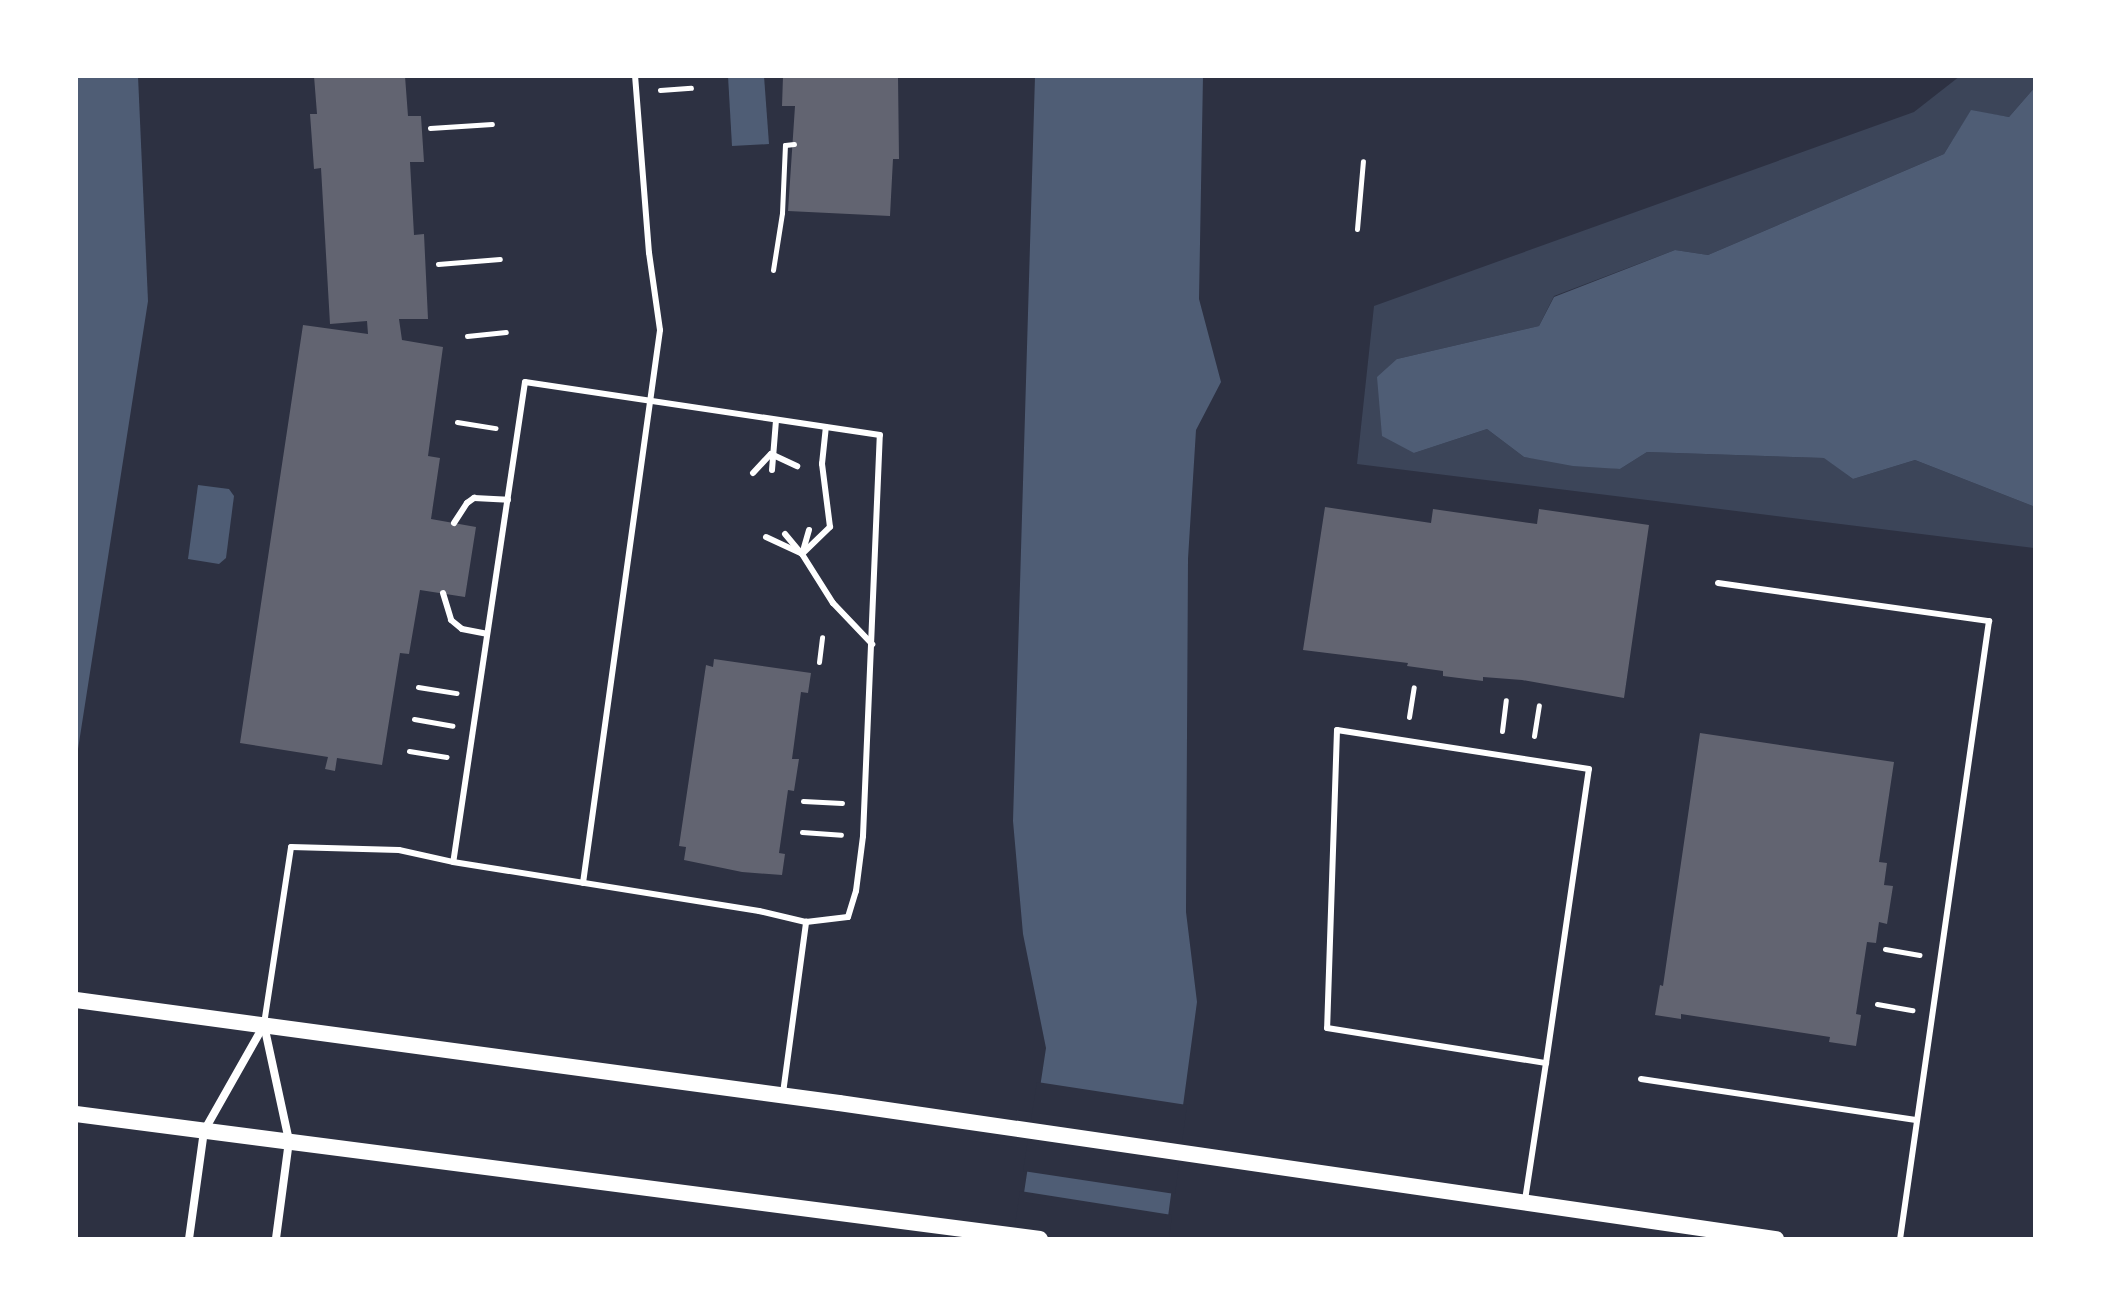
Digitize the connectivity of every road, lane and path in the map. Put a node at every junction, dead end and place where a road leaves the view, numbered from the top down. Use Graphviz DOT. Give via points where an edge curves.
graph roads {
  1 [pos="635,76"];
  2 [pos="691,88"];
  3 [pos="657,91"];
  4 [pos="492,124"];
  5 [pos="430,128"];
  6 [pos="794,144"];
  7 [pos="1363,161"];
  8 [pos="1357,229"];
  9 [pos="500,259"];
  10 [pos="438,264"];
  11 [pos="773,270"];
  12 [pos="506,332"];
  13 [pos="467,336"];
  14 [pos="652,400"];
  15 [pos="776,420"];
  16 [pos="457,422"];
  17 [pos="490,427"];
  18 [pos="826,427"];
  19 [pos="771,454"];
  20 [pos="797,466"];
  21 [pos="772,470"];
  22 [pos="753,473"];
  23 [pos="508,500"];
  24 [pos="454,523"];
  25 [pos="809,530"];
  26 [pos="785,534"];
  27 [pos="766,537"];
  28 [pos="802,554"];
  29 [pos="1718,583"];
  30 [pos="443,593"];
  31 [pos="487,634"];
  32 [pos="822,637"];
  33 [pos="872,644"];
  34 [pos="819,662"];
  35 [pos="418,687"];
  36 [pos="1414,687"];
  37 [pos="453,693"];
  38 [pos="1506,700"];
  39 [pos="1539,705"];
  40 [pos="1409,717"];
  41 [pos="414,719"];
  42 [pos="447,725"];
  43 [pos="1502,731"];
  44 [pos="1534,736"];
  45 [pos="409,751"];
  46 [pos="443,756"];
  47 [pos="803,801"];
  48 [pos="838,803"];
  49 [pos="802,832"];
  50 [pos="837,835"];
  51 [pos="453,862"];
  52 [pos="583,883"];
  53 [pos="806,922"];
  54 [pos="1885,949"];
  55 [pos="1917,954"];
  56 [pos="76,1000"];
  57 [pos="1877,1004"];
  58 [pos="1908,1009"];
  59 [pos="264,1024"];
  60 [pos="1546,1063"];
  61 [pos="1641,1079"];
  62 [pos="783,1096"];
  63 [pos="76,1114"];
  64 [pos="1916,1120"];
  65 [pos="204,1131"];
  66 [pos="289,1141"];
  67 [pos="1524,1203"];
  68 [pos="189,1239"];
  69 [pos="276,1239"];
  70 [pos="1040,1239"];
  71 [pos="1776,1239"];
  72 [pos="1900,1239"];
  1 -- 14 [label="lane" via="660,330"];
  2 -- 3 [label="path"];
  4 -- 5 [label="path"];
  6 -- 11 [label="path" via="785,145"];
  7 -- 8 [label="path"];
  9 -- 10 [label="path"];
  12 -- 13 [label="path"];
  14 -- 15 [label="lane"];
  14 -- 23 [label="lane" via="525,382"];
  14 -- 52 [label="lane"];
  15 -- 18 [label="lane"];
  15 -- 19 [label="lane"];
  16 -- 17 [label="path"];
  18 -- 28 [label="lane" via="822,464 830,527"];
  18 -- 33 [label="lane" via="880,435"];
  19 -- 20 [label="lane"];
  19 -- 21 [label="lane"];
  19 -- 22 [label="lane"];
  23 -- 24 [label="lane" via="474,498"];
  23 -- 31 [label="lane"];
  25 -- 28 [label="lane"];
  26 -- 28 [label="lane"];
  27 -- 28 [label="lane"];
  28 -- 33 [label="lane" via="833,603"];
  29 -- 64 [label="lane" via="1989,621"];
  30 -- 31 [label="lane" via="451,620 462,629"];
  31 -- 51 [label="lane"];
  32 -- 34 [label="path"];
  33 -- 53 [label="lane" via="856,891 848,917"];
  35 -- 37 [label="path"];
  36 -- 40 [label="path"];
  38 -- 43 [label="path"];
  39 -- 44 [label="path"];
  41 -- 42 [label="path"];
  45 -- 46 [label="path"];
  47 -- 48 [label="path"];
  49 -- 50 [label="path"];
  51 -- 52 [label="lane"];
  51 -- 59 [label="lane" via="399,850 291,847"];
  52 -- 53 [label="lane"];
  53 -- 62 [label="lane"];
  54 -- 55 [label="path"];
  56 -- 59 [label="main road"];
  57 -- 58 [label="path"];
  59 -- 62 [label="main road"];
  59 -- 65 [label="street"];
  59 -- 66 [label="street"];
  60 -- 60 [label="lane" via="1589,769 1337,730 1327,1028"];
  60 -- 67 [label="lane"];
  61 -- 64 [label="lane"];
  62 -- 67 [label="main road"];
  63 -- 65 [label="main road"];
  64 -- 72 [label="lane"];
  65 -- 66 [label="main road"];
  65 -- 68 [label="street"];
  66 -- 69 [label="street"];
  66 -- 70 [label="main road"];
  67 -- 71 [label="main road"];
}
